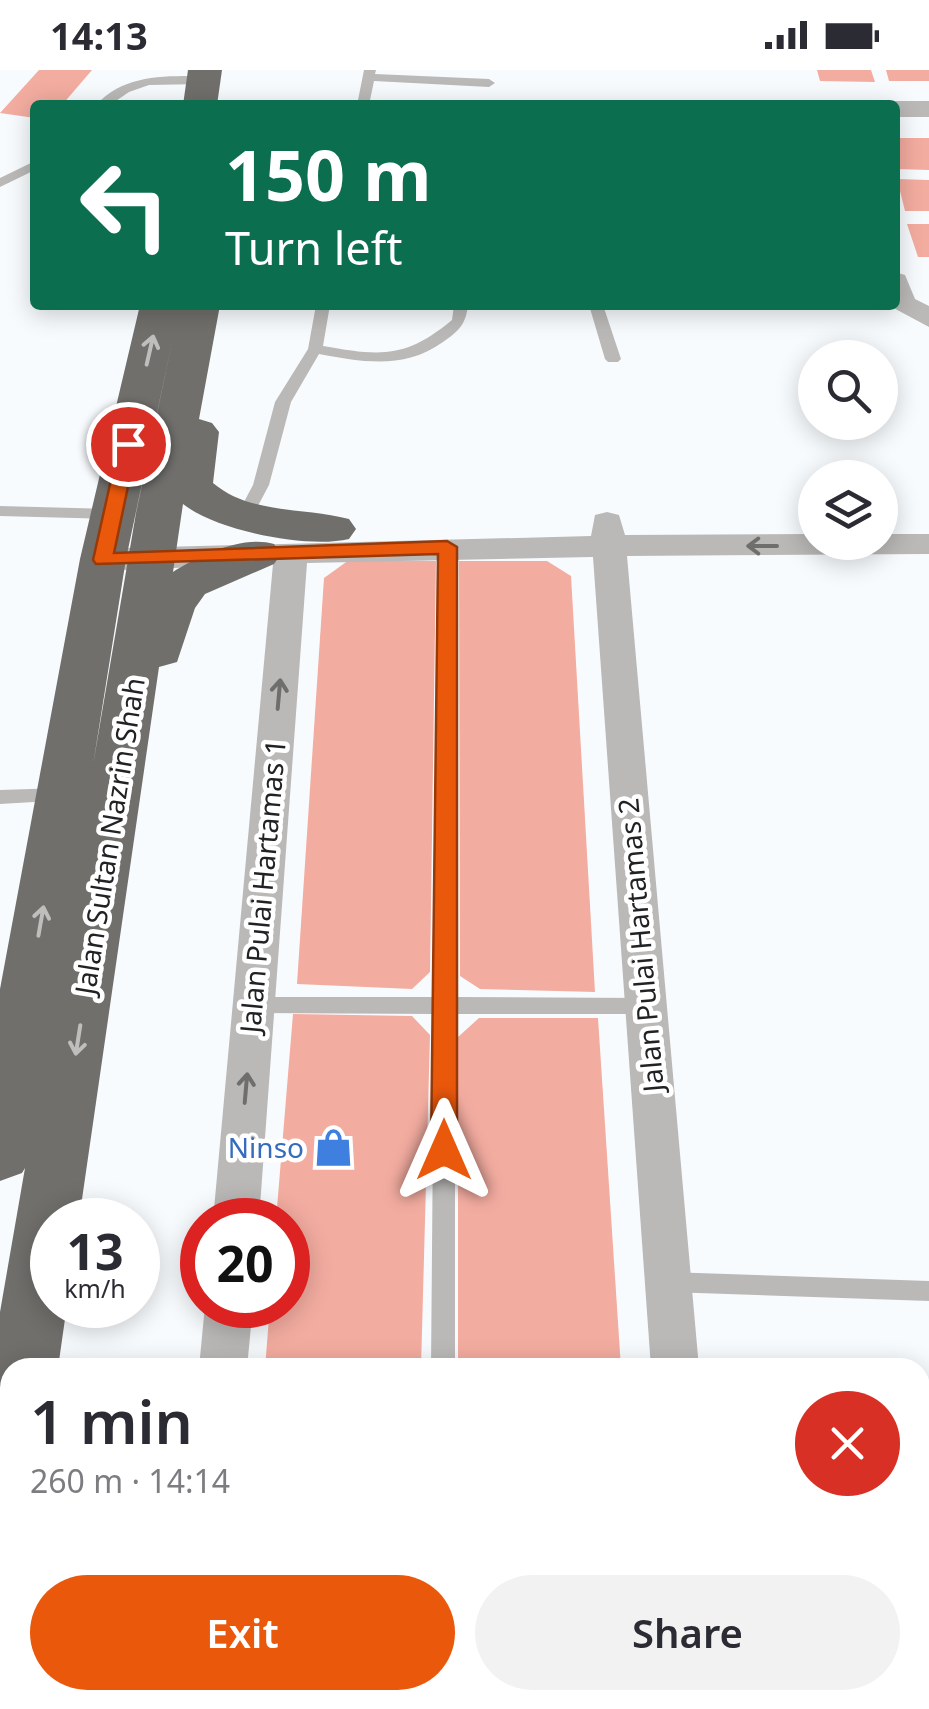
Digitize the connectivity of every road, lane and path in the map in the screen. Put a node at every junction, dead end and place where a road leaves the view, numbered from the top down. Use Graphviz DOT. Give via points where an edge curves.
graph roads {
  1 [pos="370,74"];
  2 [pos="489,83"];
  3 [pos="203,85"];
  4 [pos="107,100"];
  5 [pos="365,100"];
  6 [pos="929,108"];
  7 [pos="900,109"];
  8 [pos="30,167"];
  9 [pos="0,183"];
  10 [pos="900,297"];
  11 [pos="159,310"];
  12 [pos="198,310"];
  13 [pos="213,310"];
  14 [pos="322,310"];
  15 [pos="460,310"];
  16 [pos="598,310"];
  17 [pos="929,318"];
  18 [pos="315,350"];
  19 [pos="613,359"];
  20 [pos="0,511"];
  21 [pos="898,519"];
  22 [pos="929,519"];
  23 [pos="798,521"];
  24 [pos="333,529"];
  25 [pos="608,534"];
  26 [pos="126,540"];
  27 [pos="265,541"];
  28 [pos="929,544"];
  29 [pos="447,547"];
  30 [pos="63,794"];
  31 [pos="0,796"];
  32 [pos="108,851"];
  33 [pos="253,1005"];
  34 [pos="445,1006"];
  35 [pos="646,1006"];
  36 [pos="0,1155"];
  37 [pos="238,1198"];
  38 [pos="668,1282"];
  39 [pos="929,1291"];
  40 [pos="226,1328"];
  41 [pos="26,1358"];
  42 [pos="224,1358"];
  43 [pos="442,1358"];
  44 [pos="674,1358"];
  1 -- 2 [label="lane"];
  1 -- 5 [label="lane"];
  3 -- 4 [label="lane" via="151,80 119,88"];
  6 -- 7 [label="street"];
  8 -- 9 [label="lane"];
  10 -- 17 [label="street"];
  26 -- 11 [label="highway, Jalan Sultan Nazrin Shah, one-way"];
  12 -- 26 [label="highway, Jalan Sultan Nazrin Shah"];
  13 -- 27 [label="highway" via="190,486"];
  14 -- 18 [label="lane"];
  15 -- 18 [label="lane" via="459,322 429,349 384,361"];
  16 -- 19 [label="lane"];
  18 -- 27 [label="lane" via="283,402 261,486"];
  20 -- 26 [label="lane"];
  21 -- 22 [label="street"];
  23 -- 25 [label="street"];
  24 -- 25 [label="street"];
  24 -- 26 [label="street"];
  24 -- 27 [label="highway"];
  28 -- 25 [label="street, one-way"];
  25 -- 29 [label="street"];
  25 -- 35 [label="street, Jalan Pulai Hartamas 2"];
  26 -- 27 [label="street"];
  26 -- 30 [label="highway, Jalan Sultan Nazrin Shah"];
  26 -- 32 [label="highway, Jalan Sultan Nazrin Shah"];
  27 -- 29 [label="street"];
  27 -- 32 [label="highway" via="181,590 166,610 134,816"];
  33 -- 27 [label="street, Jalan Pulai Hartamas 1, one-way"];
  29 -- 34 [label="lane"];
  30 -- 31 [label="lane"];
  36 -- 30 [label="highway, Jalan Sultan Nazrin Shah, one-way"];
  32 -- 41 [label="highway, Jalan Sultan Nazrin Shah, one-way"];
  33 -- 34 [label="lane"];
  37 -- 33 [label="street, Jalan Pulai Hartamas 1, one-way"];
  34 -- 35 [label="lane"];
  34 -- 43 [label="lane"];
  35 -- 38 [label="street, Jalan Pulai Hartamas 2"];
  38 -- 39 [label="lane"];
  38 -- 44 [label="street, Jalan Pulai Hartamas 2"];
  40 -- 42 [label="street"];
}
